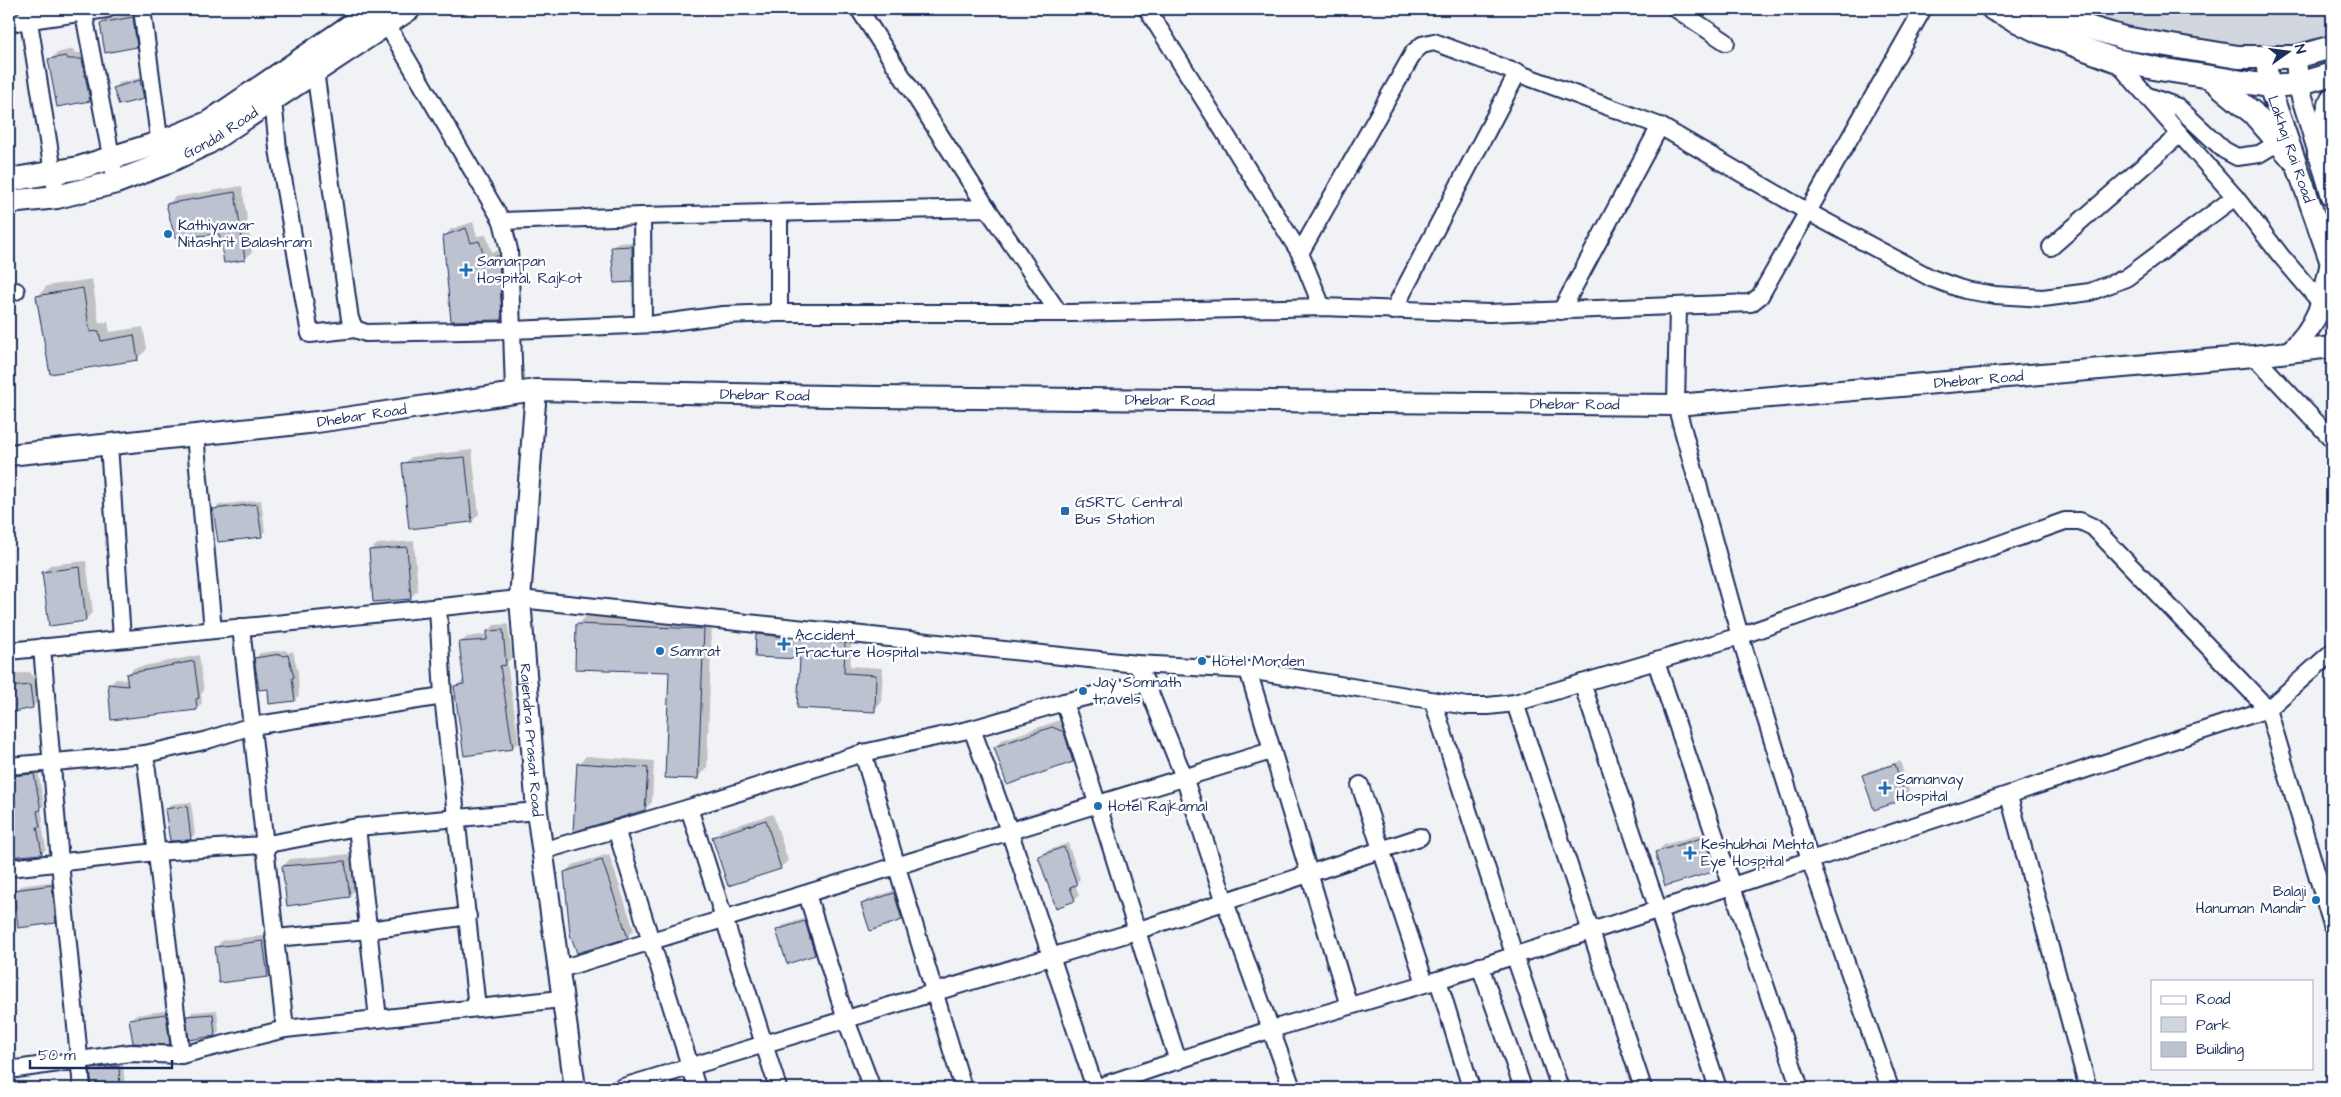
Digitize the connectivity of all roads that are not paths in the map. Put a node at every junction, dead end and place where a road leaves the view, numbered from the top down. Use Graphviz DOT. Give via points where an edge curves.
graph roads {
  1 [pos="106,9"];
  2 [pos="142,9"];
  3 [pos="409,9"];
  4 [pos="859,9"];
  5 [pos="1146,9"];
  6 [pos="1676,9"];
  7 [pos="1924,9"];
  8 [pos="1993,9"];
  9 [pos="2041,9"];
  10 [pos="83,11"];
  11 [pos="377,13"];
  12 [pos="28,14"];
  13 [pos="9,23"];
  14 [pos="1726,42"];
  15 [pos="2332,47"];
  16 [pos="2296,57"];
  17 [pos="2266,59"];
  18 [pos="2115,60"];
  19 [pos="316,71"];
  20 [pos="1518,72"];
  21 [pos="2332,74"];
  22 [pos="2209,76"];
  23 [pos="2298,84"];
  24 [pos="2269,86"];
  25 [pos="2146,95"];
  26 [pos="2332,98"];
  27 [pos="273,100"];
  28 [pos="1660,126"];
  29 [pos="2180,134"];
  30 [pos="2286,150"];
  31 [pos="161,153"];
  32 [pos="2319,154"];
  33 [pos="110,159"];
  34 [pos="52,174"];
  35 [pos="9,180"];
  36 [pos="116,182"];
  37 [pos="2332,196"];
  38 [pos="57,197"];
  39 [pos="2235,197"];
  40 [pos="9,202"];
  41 [pos="987,208"];
  42 [pos="1808,212"];
  43 [pos="779,214"];
  44 [pos="642,216"];
  45 [pos="502,221"];
  46 [pos="2051,247"];
  47 [pos="1300,253"];
  48 [pos="2332,264"];
  49 [pos="2322,304"];
  50 [pos="1322,307"];
  51 [pos="1678,307"];
  52 [pos="1393,311"];
  53 [pos="1560,311"];
  54 [pos="779,313"];
  55 [pos="1059,313"];
  56 [pos="642,324"];
  57 [pos="355,329"];
  58 [pos="512,330"];
  59 [pos="2332,347"];
  60 [pos="2290,352"];
  61 [pos="2254,356"];
  62 [pos="536,390"];
  63 [pos="514,392"];
  64 [pos="1676,405"];
  65 [pos="196,435"];
  66 [pos="2332,439"];
  67 [pos="109,444"];
  68 [pos="9,455"];
  69 [pos="520,599"];
  70 [pos="438,607"];
  71 [pos="241,627"];
  72 [pos="214,630"];
  73 [pos="1740,636"];
  74 [pos="122,639"];
  75 [pos="42,647"];
  76 [pos="9,651"];
  77 [pos="2332,652"];
  78 [pos="1656,662"];
  79 [pos="1137,664"];
  80 [pos="1248,670"];
  81 [pos="1146,683"];
  82 [pos="1582,683"];
  83 [pos="443,696"];
  84 [pos="1434,701"];
  85 [pos="1064,702"];
  86 [pos="1516,703"];
  87 [pos="2268,709"];
  88 [pos="252,726"];
  89 [pos="972,729"];
  90 [pos="1272,751"];
  91 [pos="862,753"];
  92 [pos="145,754"];
  93 [pos="53,763"];
  94 [pos="9,766"];
  95 [pos="1184,778"];
  96 [pos="1360,786"];
  97 [pos="2009,796"];
  98 [pos="1100,805"];
  99 [pos="689,808"];
  100 [pos="538,812"];
  101 [pos="456,817"];
  102 [pos="357,827"];
  103 [pos="616,829"];
  104 [pos="1009,830"];
  105 [pos="1420,837"];
  106 [pos="264,845"];
  107 [pos="1381,849"];
  108 [pos="542,851"];
  109 [pos="156,852"];
  110 [pos="1810,860"];
  111 [pos="60,862"];
  112 [pos="896,866"];
  113 [pos="9,868"];
  114 [pos="1308,872"];
  115 [pos="1732,886"];
  116 [pos="807,894"];
  117 [pos="1225,902"];
  118 [pos="1658,909"];
  119 [pos="468,916"];
  120 [pos="726,919"];
  121 [pos="2332,925"];
  122 [pos="369,930"];
  123 [pos="1592,930"];
  124 [pos="1136,931"];
  125 [pos="274,938"];
  126 [pos="651,942"];
  127 [pos="1514,954"];
  128 [pos="1050,958"];
  129 [pos="1480,966"];
  130 [pos="557,970"];
  131 [pos="1431,982"];
  132 [pos="934,993"];
  133 [pos="561,999"];
  134 [pos="1349,1006"];
  135 [pos="477,1008"];
  136 [pos="378,1019"];
  137 [pos="846,1020"];
  138 [pos="285,1029"];
  139 [pos="1272,1029"];
  140 [pos="763,1045"];
  141 [pos="181,1055"];
  142 [pos="79,1061"];
  143 [pos="1178,1061"];
  144 [pos="690,1067"];
  145 [pos="9,1070"];
  146 [pos="82,1088"];
  147 [pos="574,1088"];
  148 [pos="620,1088"];
  149 [pos="697,1088"];
  150 [pos="778,1088"];
  151 [pos="872,1088"];
  152 [pos="963,1088"];
  153 [pos="1095,1088"];
  154 [pos="1292,1088"];
  155 [pos="1471,1088"];
  156 [pos="1523,1088"];
  157 [pos="1560,1088"];
  158 [pos="1643,1088"];
  159 [pos="1718,1088"];
  160 [pos="1800,1088"];
  161 [pos="1890,1088"];
  162 [pos="2088,1088"];
  1 -- 10 [label="street"];
  2 -- 31 [label="street"];
  3 -- 11 [label="main road, Gondal Road"];
  4 -- 41 [label="street"];
  5 -- 47 [label="street"];
  6 -- 14 [label="street"];
  7 -- 42 [label="street"];
  8 -- 18 [label="main road" via="2040,32"];
  9 -- 17 [label="main road" via="2124,38 2238,58"];
  10 -- 12 [label="street"];
  10 -- 33 [label="street"];
  11 -- 19 [label="main road, Gondal Road"];
  11 -- 31 [label="main road, Gondal Road"];
  11 -- 45 [label="street"];
  12 -- 13 [label="street"];
  12 -- 34 [label="street"];
  15 -- 16 [label="main road"];
  16 -- 17 [label="main road"];
  16 -- 23 [label="street, Lakhaj Rai Road"];
  17 -- 24 [label="street, Lakhaj Rai Road"];
  18 -- 22 [label="main road"];
  18 -- 25 [label="street"];
  19 -- 27 [label="main road, Gondal Road"];
  19 -- 57 [label="street" via="350,319"];
  20 -- 28 [label="street"];
  20 -- 47 [label="street" via="1434,42 1422,45 1414,52"];
  20 -- 52 [label="street"];
  21 -- 23 [label="main road"];
  22 -- 24 [label="main road"];
  22 -- 30 [label="main road" via="2253,113"];
  23 -- 24 [label="main road"];
  23 -- 32 [label="street, Lakhaj Rai Road"];
  24 -- 30 [label="street, Lakhaj Rai Road"];
  25 -- 29 [label="street"];
  25 -- 30 [label="street" via="2178,107 2224,150 2237,156"];
  26 -- 32 [label="main road" via="2322,129"];
  27 -- 31 [label="main road, Gondal Road" via="227,132"];
  27 -- 57 [label="street" via="278,149 310,334"];
  28 -- 42 [label="street"];
  28 -- 53 [label="street"];
  29 -- 39 [label="street"];
  29 -- 46 [label="street"];
  30 -- 48 [label="street, Lakhaj Rai Road"];
  31 -- 33 [label="main road, Gondal Road"];
  31 -- 36 [label="main road, Gondal Road"];
  32 -- 37 [label="street, Lakhaj Rai Road"];
  33 -- 34 [label="main road, Gondal Road"];
  33 -- 36 [label="street"];
  34 -- 35 [label="main road, Gondal Road"];
  34 -- 38 [label="street"];
  36 -- 38 [label="main road, Gondal Road"];
  38 -- 40 [label="main road, Gondal Road"];
  39 -- 42 [label="street" via="2126,278 2090,292 2043,298 1964,290 1931,278"];
  39 -- 49 [label="street"];
  41 -- 43 [label="street"];
  41 -- 55 [label="street"];
  42 -- 51 [label="street" via="1755,300 1738,305"];
  43 -- 44 [label="street"];
  43 -- 54 [label="street"];
  44 -- 45 [label="street"];
  44 -- 56 [label="street"];
  45 -- 58 [label="street" via="509,250"];
  47 -- 50 [label="street"];
  48 -- 49 [label="street"];
  49 -- 60 [label="street" via="2311,328"];
  50 -- 52 [label="street"];
  50 -- 55 [label="street"];
  51 -- 53 [label="street"];
  51 -- 64 [label="street"];
  52 -- 53 [label="street"];
  54 -- 55 [label="street"];
  54 -- 56 [label="street"];
  56 -- 58 [label="street"];
  57 -- 58 [label="street" via="366,334"];
  58 -- 63 [label="street"];
  59 -- 60 [label="street, Dhebar Road"];
  60 -- 61 [label="street, Dhebar Road"];
  61 -- 64 [label="street, Dhebar Road"];
  61 -- 66 [label="street"];
  62 -- 63 [label="street, Dhebar Road"];
  62 -- 64 [label="street, Dhebar Road" via="876,397"];
  62 -- 69 [label="street, Rajendra Prasat Road"];
  63 -- 65 [label="street, Dhebar Road" via="317,422"];
  64 -- 73 [label="street"];
  65 -- 67 [label="street, Dhebar Road"];
  65 -- 72 [label="street"];
  67 -- 68 [label="street, Dhebar Road"];
  67 -- 74 [label="street"];
  69 -- 70 [label="street"];
  69 -- 79 [label="street"];
  69 -- 100 [label="street, Rajendra Prasat Road"];
  70 -- 71 [label="street"];
  70 -- 83 [label="street"];
  71 -- 72 [label="street"];
  71 -- 88 [label="street"];
  72 -- 74 [label="street"];
  73 -- 78 [label="street"];
  73 -- 87 [label="street" via="2065,521 2080,521 2093,527"];
  73 -- 110 [label="street"];
  74 -- 75 [label="street"];
  75 -- 76 [label="street"];
  75 -- 93 [label="street"];
  77 -- 87 [label="street"];
  78 -- 82 [label="street"];
  78 -- 115 [label="street"];
  79 -- 80 [label="street"];
  79 -- 81 [label="street"];
  80 -- 84 [label="street"];
  80 -- 90 [label="street"];
  81 -- 85 [label="street"];
  81 -- 95 [label="street"];
  82 -- 86 [label="street"];
  82 -- 118 [label="street"];
  83 -- 88 [label="street"];
  83 -- 101 [label="street"];
  84 -- 86 [label="street" via="1488,706"];
  84 -- 127 [label="street"];
  85 -- 89 [label="street"];
  85 -- 98 [label="street"];
  86 -- 123 [label="street"];
  87 -- 97 [label="street"];
  87 -- 121 [label="street"];
  88 -- 92 [label="street"];
  88 -- 106 [label="street"];
  89 -- 91 [label="street"];
  89 -- 104 [label="street"];
  90 -- 95 [label="street"];
  90 -- 114 [label="street"];
  91 -- 99 [label="street"];
  91 -- 112 [label="street"];
  92 -- 93 [label="street"];
  92 -- 109 [label="street"];
  93 -- 94 [label="street"];
  93 -- 111 [label="street"];
  95 -- 98 [label="street"];
  95 -- 117 [label="street"];
  96 -- 107 [label="street"];
  97 -- 110 [label="street"];
  97 -- 162 [label="street"];
  98 -- 104 [label="street"];
  98 -- 124 [label="street"];
  99 -- 103 [label="street"];
  99 -- 120 [label="street"];
  100 -- 101 [label="street"];
  100 -- 108 [label="street, Rajendra Prasat Road"];
  101 -- 102 [label="street"];
  101 -- 119 [label="street"];
  102 -- 106 [label="street"];
  102 -- 122 [label="street"];
  103 -- 108 [label="street"];
  103 -- 126 [label="street"];
  104 -- 112 [label="street"];
  104 -- 128 [label="street"];
  105 -- 107 [label="street"];
  106 -- 109 [label="street"];
  106 -- 125 [label="street"];
  107 -- 114 [label="street"];
  107 -- 131 [label="street"];
  108 -- 130 [label="street, Rajendra Prasat Road"];
  109 -- 111 [label="street"];
  109 -- 141 [label="street"];
  110 -- 115 [label="street"];
  110 -- 161 [label="street"];
  111 -- 113 [label="street"];
  111 -- 142 [label="street"];
  112 -- 116 [label="street"];
  112 -- 132 [label="street"];
  114 -- 117 [label="street"];
  114 -- 134 [label="street"];
  115 -- 118 [label="street"];
  115 -- 160 [label="street"];
  116 -- 120 [label="street"];
  116 -- 137 [label="street"];
  117 -- 124 [label="street"];
  117 -- 139 [label="street"];
  118 -- 123 [label="street"];
  118 -- 159 [label="street"];
  119 -- 122 [label="street"];
  119 -- 135 [label="street"];
  120 -- 126 [label="street"];
  120 -- 140 [label="street"];
  122 -- 125 [label="street"];
  122 -- 136 [label="street"];
  123 -- 127 [label="street"];
  123 -- 158 [label="street"];
  124 -- 128 [label="street"];
  124 -- 143 [label="street"];
  125 -- 138 [label="street"];
  126 -- 130 [label="street"];
  126 -- 144 [label="street"];
  127 -- 129 [label="street"];
  127 -- 157 [label="street"];
  128 -- 132 [label="street"];
  128 -- 153 [label="street"];
  129 -- 131 [label="street"];
  129 -- 156 [label="street"];
  130 -- 133 [label="street, Rajendra Prasat Road"];
  131 -- 134 [label="street"];
  131 -- 155 [label="street"];
  132 -- 137 [label="street"];
  132 -- 152 [label="street"];
  133 -- 135 [label="street"];
  133 -- 147 [label="street, Rajendra Prasat Road"];
  134 -- 139 [label="street"];
  135 -- 136 [label="street"];
  136 -- 138 [label="street"];
  137 -- 140 [label="street"];
  137 -- 151 [label="street"];
  138 -- 141 [label="street"];
  139 -- 143 [label="street"];
  139 -- 154 [label="street"];
  140 -- 144 [label="street"];
  140 -- 150 [label="street"];
  141 -- 142 [label="street" via="130,1053"];
  142 -- 145 [label="street"];
  142 -- 146 [label="street"];
  143 -- 153 [label="street"];
  144 -- 148 [label="street"];
  144 -- 149 [label="street"];
}
